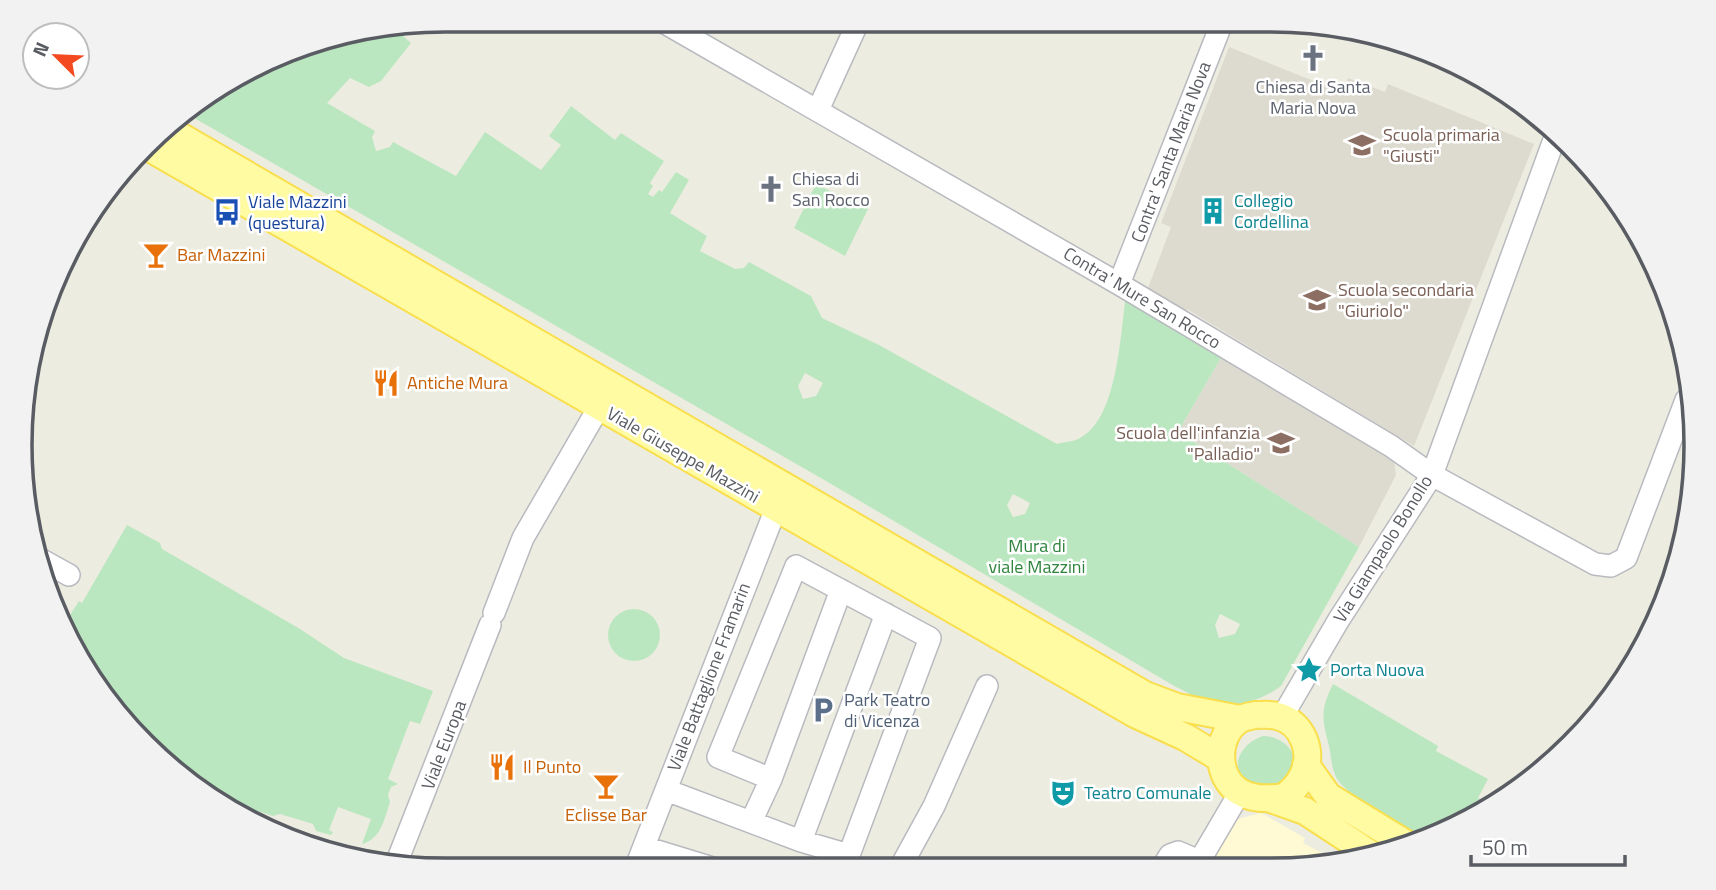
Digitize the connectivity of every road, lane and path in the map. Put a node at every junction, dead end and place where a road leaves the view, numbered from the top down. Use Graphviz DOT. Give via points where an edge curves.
graph roads {
  1 [pos="679,32"];
  2 [pos="854,32"];
  3 [pos="1218,32"];
  4 [pos="818,110"];
  5 [pos="174,133"];
  6 [pos="1553,143"];
  7 [pos="154,152"];
  8 [pos="1119,284"];
  9 [pos="599,407"];
  10 [pos="1683,408"];
  11 [pos="1432,475"];
  12 [pos="780,497"];
  13 [pos="49,564"];
  14 [pos="69,575"];
  15 [pos="841,590"];
  16 [pos="886,614"];
  17 [pos="987,686"];
  18 [pos="1282,718"];
  19 [pos="1240,719"];
  20 [pos="1220,758"];
  21 [pos="1306,765"];
  22 [pos="771,779"];
  23 [pos="666,790"];
  24 [pos="1240,792"];
  25 [pos="1271,799"];
  26 [pos="751,822"];
  27 [pos="1398,839"];
  28 [pos="801,841"];
  29 [pos="643,847"];
  30 [pos="1362,848"];
  31 [pos="399,856"];
  32 [pos="639,858"];
  33 [pos="680,858"];
  34 [pos="905,858"];
  35 [pos="1168,858"];
  36 [pos="1188,858"];
  37 [pos="1201,858"];
  1 -- 4 [label="street, Contra' Mure San Rocco" via="796,106"];
  2 -- 4 [label="street"];
  3 -- 8 [label="street, Contra' Santa Maria Nova"];
  4 -- 8 [label="street, Contra' Mure San Rocco"];
  5 -- 12 [label="main road, Viale Giuseppe Mazzini"];
  6 -- 11 [label="street, Via Giampaolo Bonollo"];
  7 -- 9 [label="main road, Viale Giuseppe Mazzini"];
  8 -- 11 [label="street, Contra' Mure San Rocco"];
  9 -- 12 [label="main road, Viale Giuseppe Mazzini"];
  9 -- 31 [label="street, Viale Europa" via="523,538"];
  10 -- 11 [label="street, Contra' Mure San Rocco" via="1626,558 1611,566 1595,565"];
  11 -- 18 [label="street, Via Giampaolo Bonollo"];
  12 -- 19 [label="main road, Viale Giuseppe Mazzini" via="1144,695 1177,707"];
  12 -- 20 [label="main road, Viale Giuseppe Mazzini" via="1135,714"];
  12 -- 23 [label="street, Viale Battaglione Framarin"];
  13 -- 14 [label="street"];
  15 -- 16 [label="street"];
  15 -- 22 [label="street"];
  15 -- 22 [label="street" via="796,566 718,757"];
  16 -- 28 [label="street"];
  16 -- 28 [label="street" via="930,638 849,855"];
  17 -- 34 [label="street"];
  18 -- 19 [label="main road" via="1255,715"];
  18 -- 21 [label="main road" via="1303,734"];
  19 -- 20 [label="main road" via="1225,735"];
  20 -- 24 [label="main road" via="1224,773"];
  21 -- 25 [label="main road" via="1290,792"];
  21 -- 27 [label="main road" via="1328,796"];
  22 -- 26 [label="street"];
  23 -- 26 [label="street"];
  23 -- 29 [label="street, Viale Battaglione Framarin"];
  24 -- 25 [label="main road"];
  24 -- 37 [label="street"];
  25 -- 30 [label="main road" via="1305,811"];
  26 -- 28 [label="street"];
  29 -- 32 [label="street, Viale Battaglione Framarin"];
  29 -- 33 [label="street"];
  35 -- 36 [label="street" via="1178,852"];
}
